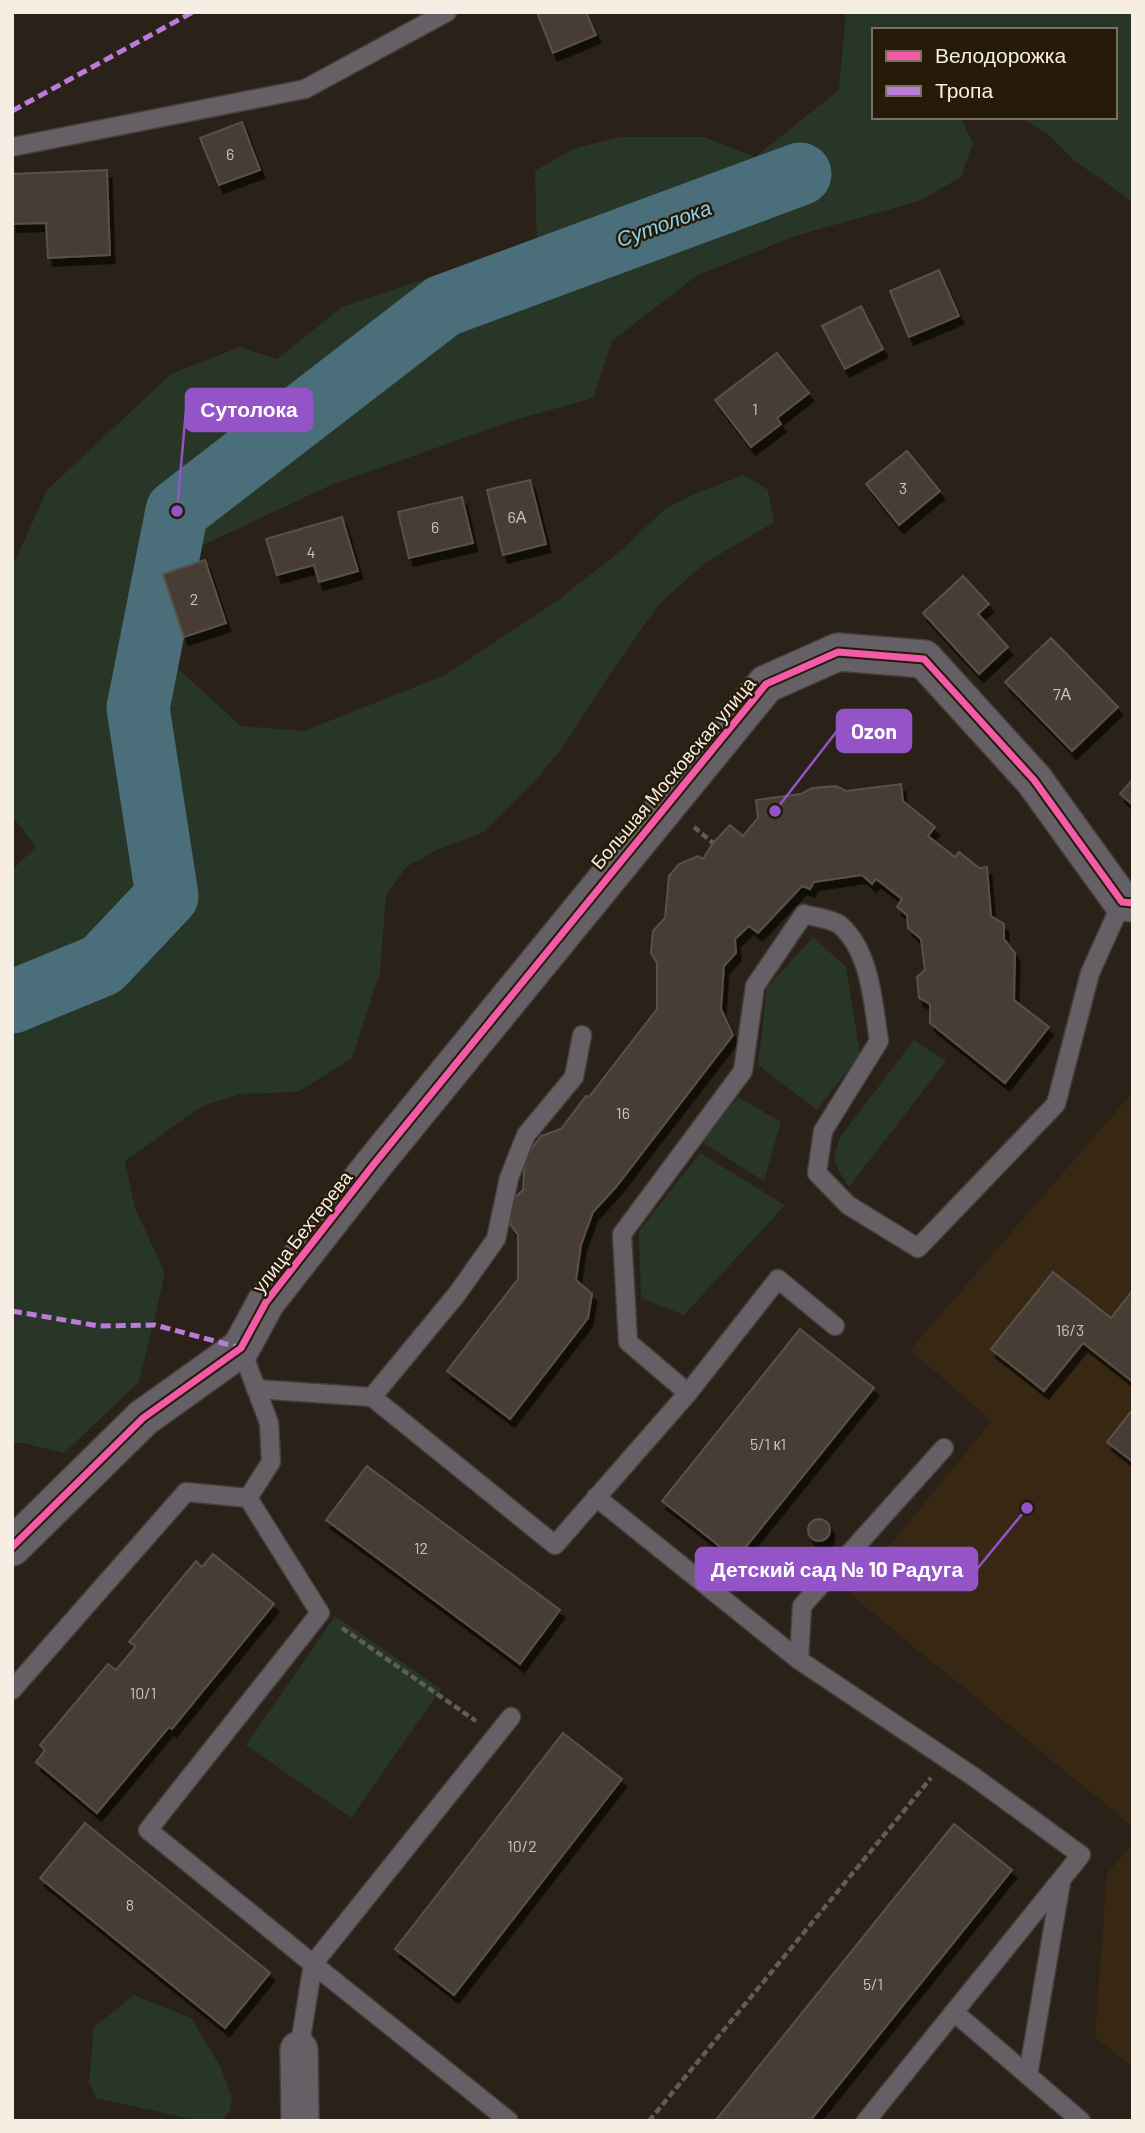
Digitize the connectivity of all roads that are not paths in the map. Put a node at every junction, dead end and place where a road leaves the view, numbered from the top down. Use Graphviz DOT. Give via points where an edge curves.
graph roads {
  1 [pos="447,12"];
  2 [pos="12,146"];
  3 [pos="1127,902"];
  4 [pos="582,1035"];
  5 [pos="374,1164"];
  6 [pos="835,1326"];
  7 [pos="242,1348"];
  8 [pos="256,1389"];
  9 [pos="688,1393"];
  10 [pos="372,1397"];
  11 [pos="944,1448"];
  12 [pos="596,1497"];
  13 [pos="248,1498"];
  14 [pos="12,1547"];
  15 [pos="799,1660"];
  16 [pos="12,1690"];
  17 [pos="511,1717"];
  18 [pos="1061,1879"];
  19 [pos="313,1964"];
  20 [pos="954,2012"];
  21 [pos="299,2050"];
  22 [pos="1028,2075"];
  23 [pos="300,2121"];
  24 [pos="509,2121"];
  25 [pos="866,2121"];
  26 [pos="1081,2121"];
  1 -- 2 [label="lane" via="305,89"];
  3 -- 5 [label="street, Большая Московская улица" via="1034,780 924,659 838,652 766,684"];
  3 -- 9 [label="lane" via="1090,973 1056,1104 918,1248 848,1205 817,1173 823,1131 879,1041 859,949 839,924 804,914 755,986 743,1071 622,1234 628,1342"];
  4 -- 10 [label="lane" via="575,1077 526,1135 509,1178 496,1239"];
  5 -- 7 [label="street, улица Бехтерева" via="267,1303"];
  6 -- 9 [label="lane" via="778,1279"];
  7 -- 8 [label="lane"];
  7 -- 14 [label="street, улица Бехтерева" via="143,1418"];
  8 -- 10 [label="lane"];
  8 -- 13 [label="lane" via="269,1423 271,1462"];
  9 -- 12 [label="lane"];
  10 -- 12 [label="lane" via="555,1545"];
  11 -- 15 [label="lane" via="802,1605"];
  12 -- 15 [label="lane"];
  13 -- 16 [label="lane" via="186,1492"];
  13 -- 19 [label="lane" via="320,1613 148,1830"];
  15 -- 18 [label="lane" via="1081,1855"];
  17 -- 19 [label="lane"];
  18 -- 20 [label="lane"];
  18 -- 22 [label="lane"];
  19 -- 21 [label="lane"];
  19 -- 24 [label="lane"];
  20 -- 22 [label="lane"];
  20 -- 25 [label="lane"];
  21 -- 23 [label="street"];
  22 -- 26 [label="lane"];
}
